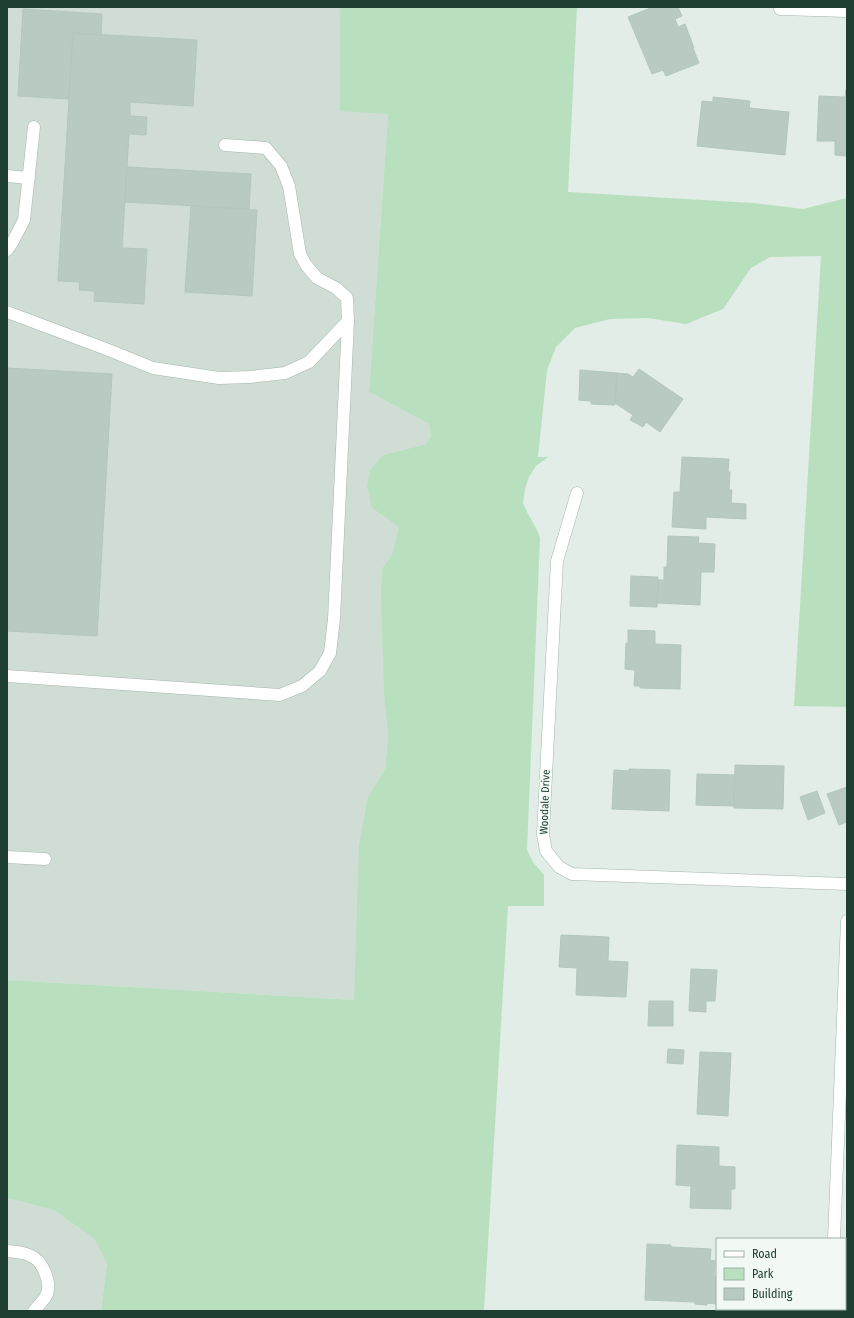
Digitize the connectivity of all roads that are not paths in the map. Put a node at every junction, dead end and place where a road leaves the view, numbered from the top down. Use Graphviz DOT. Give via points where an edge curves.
graph roads {
  1 [pos="780,9"];
  2 [pos="847,11"];
  3 [pos="34,127"];
  4 [pos="225,144"];
  5 [pos="7,176"];
  6 [pos="29,178"];
  7 [pos="7,250"];
  8 [pos="7,312"];
  9 [pos="348,321"];
  10 [pos="577,493"];
  11 [pos="7,676"];
  12 [pos="7,857"];
  13 [pos="45,859"];
  14 [pos="847,884"];
  15 [pos="847,921"];
  16 [pos="834,1238"];
  17 [pos="7,1251"];
  18 [pos="34,1311"];
  1 -- 2 [label="street"];
  3 -- 6 [label="street"];
  4 -- 9 [label="street" via="266,148 281,166 289,186 300,254 317,278 336,288 346,298"];
  5 -- 6 [label="street"];
  6 -- 7 [label="street" via="24,220"];
  8 -- 9 [label="street" via="153,368 219,378 285,373 309,362"];
  9 -- 11 [label="street" via="334,619 330,653 320,671 302,686 280,695"];
  10 -- 14 [label="street, Woodale Drive" via="557,560 543,834 546,851 558,867 572,874"];
  12 -- 13 [label="street"];
  15 -- 16 [label="street"];
  17 -- 18 [label="street" via="32,1256 42,1266 48,1278 47,1294"];
}
